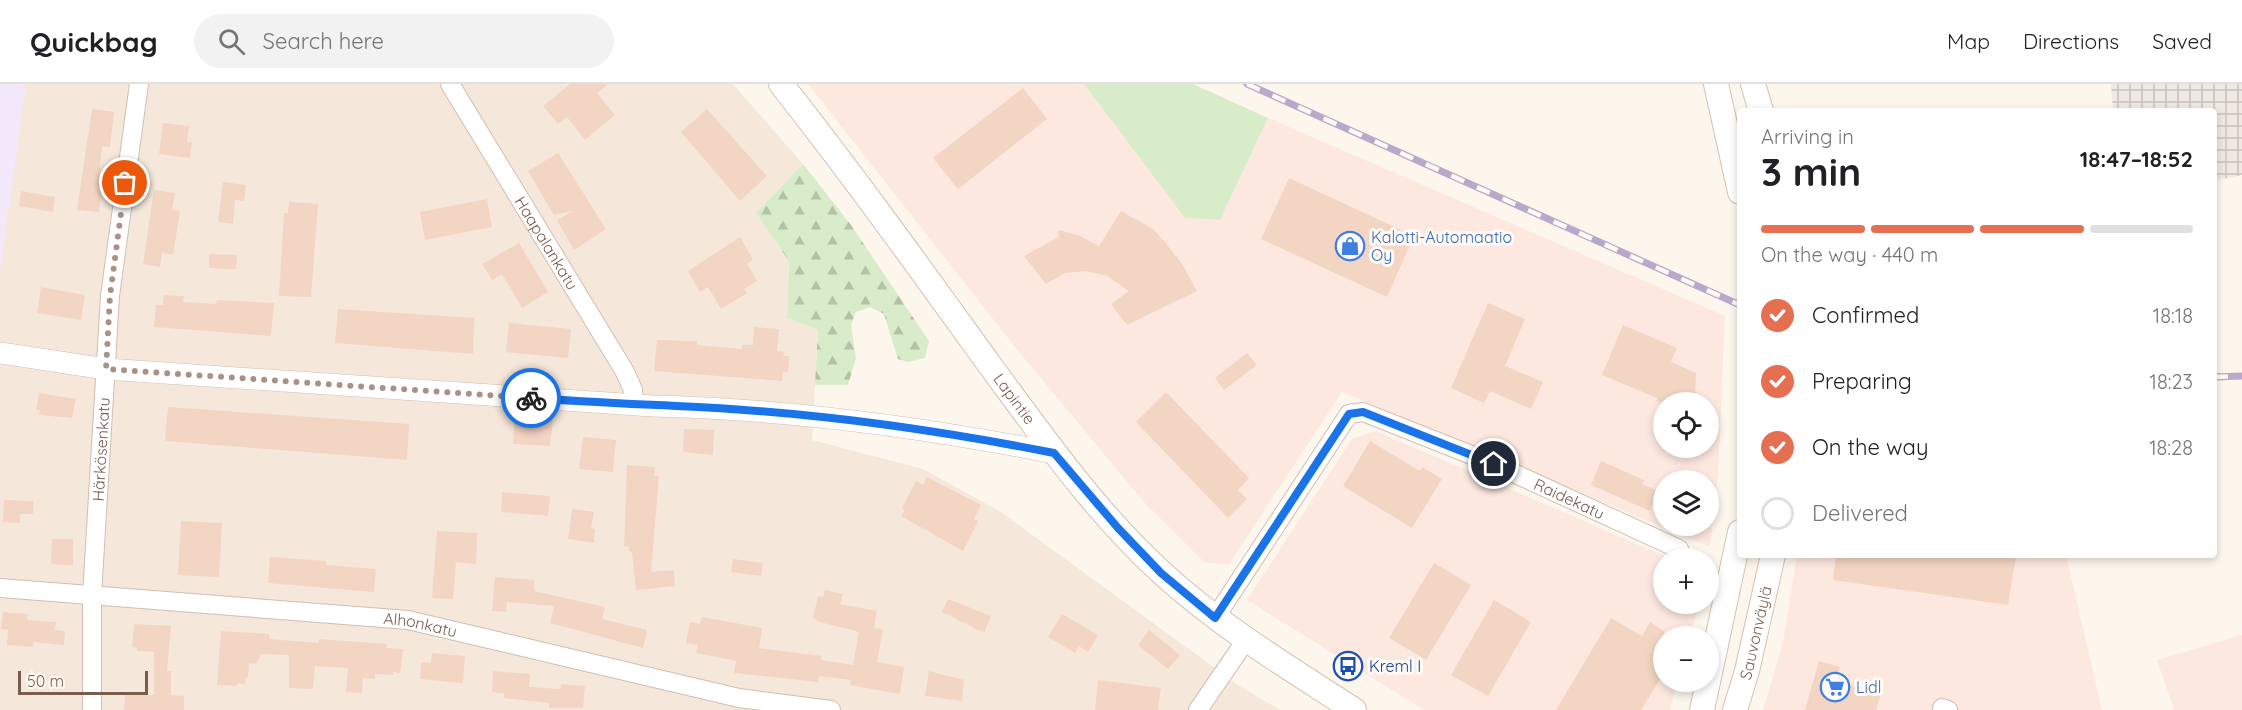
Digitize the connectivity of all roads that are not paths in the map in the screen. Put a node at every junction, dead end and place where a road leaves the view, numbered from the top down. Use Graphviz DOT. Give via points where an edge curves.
graph roads {
  1 [pos="139,84"];
  2 [pos="450,84"];
  3 [pos="781,84"];
  4 [pos="1753,84"];
  5 [pos="1719,94"];
  6 [pos="1760,108"];
  7 [pos="1737,178"];
  8 [pos="0,353"];
  9 [pos="106,369"];
  10 [pos="634,405"];
  11 [pos="1054,453"];
  12 [pos="1737,546"];
  13 [pos="1677,548"];
  14 [pos="1772,558"];
  15 [pos="0,588"];
  16 [pos="92,596"];
  17 [pos="1215,618"];
  18 [pos="1246,640"];
  19 [pos="92,710"];
  20 [pos="831,710"];
  21 [pos="1198,710"];
  22 [pos="1354,710"];
  23 [pos="1702,710"];
  24 [pos="1736,710"];
  1 -- 9 [label="street, Härkösenkatu" via="110,296"];
  2 -- 10 [label="street, Haapalankatu" via="625,372"];
  3 -- 11 [label="main road, Lapintie" via="847,168"];
  4 -- 6 [label="main road"];
  5 -- 7 [label="main road"];
  8 -- 9 [label="street"];
  9 -- 10 [label="street"];
  9 -- 16 [label="street, Härkösenkatu"];
  10 -- 11 [label="street" via="732,409 899,426"];
  11 -- 17 [label="main road, Lapintie" via="1161,573"];
  12 -- 23 [label="main road, Sauvonväylä"];
  13 -- 17 [label="street, Raidekatu" via="1494,464 1363,412 1349,414"];
  14 -- 24 [label="main road, Sauvonväylä"];
  15 -- 16 [label="street, Alhonkatu"];
  16 -- 19 [label="street, Härkösenkatu"];
  16 -- 20 [label="street, Alhonkatu" via="408,620 739,698"];
  17 -- 18 [label="main road, Lapintie"];
  18 -- 21 [label="street"];
  18 -- 22 [label="main road, Lapintie"];
}
